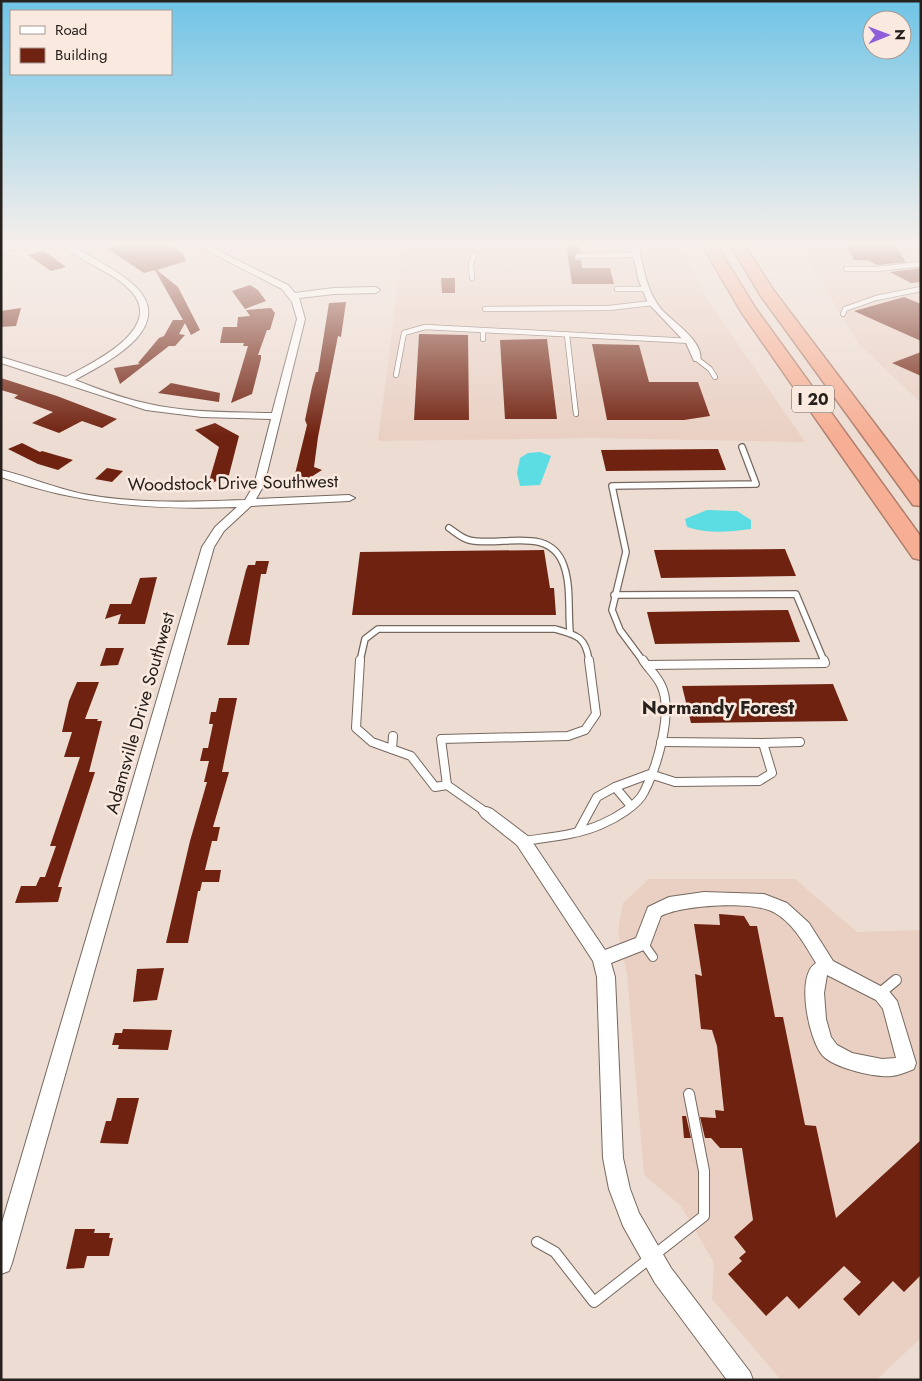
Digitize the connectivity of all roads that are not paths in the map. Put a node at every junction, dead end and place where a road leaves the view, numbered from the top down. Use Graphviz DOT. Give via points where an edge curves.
graph roads {
  1 [pos="145,307"];
  2 [pos="300,307"];
  3 [pos="614,307"];
  4 [pos="656,307"];
  5 [pos="748,307"];
  6 [pos="778,307"];
  7 [pos="849,307"];
  8 [pos="484,309"];
  9 [pos="843,314"];
  10 [pos="483,330"];
  11 [pos="567,336"];
  12 [pos="483,339"];
  13 [pos="691,342"];
  14 [pos="697,359"];
  15 [pos="1,360"];
  16 [pos="396,375"];
  17 [pos="715,378"];
  18 [pos="68,380"];
  19 [pos="576,414"];
  20 [pos="276,416"];
  21 [pos="742,447"];
  22 [pos="1,473"];
  23 [pos="349,498"];
  24 [pos="921,500"];
  25 [pos="249,502"];
  26 [pos="449,528"];
  27 [pos="921,553"];
  28 [pos="614,595"];
  29 [pos="570,631"];
  30 [pos="647,665"];
  31 [pos="393,736"];
  32 [pos="661,742"];
  33 [pos="763,742"];
  34 [pos="800,742"];
  35 [pos="392,749"];
  36 [pos="650,774"];
  37 [pos="448,785"];
  38 [pos="615,787"];
  39 [pos="631,806"];
  40 [pos="487,813"];
  41 [pos="578,832"];
  42 [pos="523,841"];
  43 [pos="601,959"];
  44 [pos="827,966"];
  45 [pos="896,980"];
  46 [pos="879,994"];
  47 [pos="689,1094"];
  48 [pos="537,1242"];
  49 [pos="652,1257"];
  50 [pos="1,1263"];
  51 [pos="742,1380"];
  1 -- 18 [label="street" via="146,313 138,331 130,340"];
  2 -- 20 [label="street, Adamsville Drive Southwest" via="301,318"];
  3 -- 8 [label="lane"];
  4 -- 13 [label="street"];
  5 -- 27 [label="highway, I 20"];
  6 -- 24 [label="highway, I 20"];
  7 -- 9 [label="lane"];
  10 -- 11 [label="lane"];
  10 -- 12 [label="lane"];
  10 -- 16 [label="lane" via="424,327 404,333"];
  11 -- 13 [label="lane"];
  11 -- 19 [label="lane"];
  13 -- 14 [label="street"];
  14 -- 17 [label="lane" via="710,369"];
  15 -- 18 [label="street"];
  18 -- 20 [label="street" via="128,402 161,410 203,415"];
  20 -- 25 [label="street, Adamsville Drive Southwest" via="259,485"];
  21 -- 28 [label="lane" via="756,484 612,486 626,552"];
  22 -- 25 [label="street, Woodstock Drive Southwest" via="52,491 122,502"];
  23 -- 25 [label="street, Woodstock Drive Southwest"];
  25 -- 50 [label="street, Adamsville Drive Southwest" via="218,529 208,547"];
  26 -- 29 [label="lane" via="468,540 529,541 547,544 555,550 564,566"];
  28 -- 30 [label="lane" via="612,610 620,630"];
  28 -- 30 [label="lane" via="796,594 825,663"];
  29 -- 35 [label="lane" via="555,628 378,629 365,639 360,655 356,728 372,742"];
  29 -- 37 [label="lane" via="587,646 596,714 586,730 568,736 441,739"];
  30 -- 32 [label="lane" via="661,685 667,709"];
  31 -- 35 [label="lane"];
  32 -- 33 [label="lane"];
  32 -- 36 [label="lane"];
  33 -- 34 [label="lane"];
  33 -- 36 [label="lane" via="772,773 759,781 675,782"];
  35 -- 37 [label="lane" via="411,756 435,787"];
  36 -- 38 [label="lane"];
  36 -- 39 [label="lane" via="644,793"];
  37 -- 40 [label="lane"];
  38 -- 39 [label="lane"];
  38 -- 41 [label="lane" via="597,797"];
  39 -- 41 [label="lane" via="603,824"];
  40 -- 42 [label="street"];
  41 -- 42 [label="lane"];
  42 -- 43 [label="street"];
  43 -- 44 [label="street" via="648,950 654,912 670,904 704,899 764,901 793,917"];
  43 -- 49 [label="street" via="606,977 616,1184 627,1213"];
  44 -- 46 [label="street"];
  44 -- 46 [label="street" via="818,971 815,989 820,1032 828,1048 840,1057 896,1069 907,1064 891,1006"];
  45 -- 46 [label="lane"];
  47 -- 49 [label="lane" via="699,1138 706,1204 704,1216"];
  48 -- 49 [label="lane" via="555,1252 594,1302"];
  49 -- 51 [label="street"];
}
